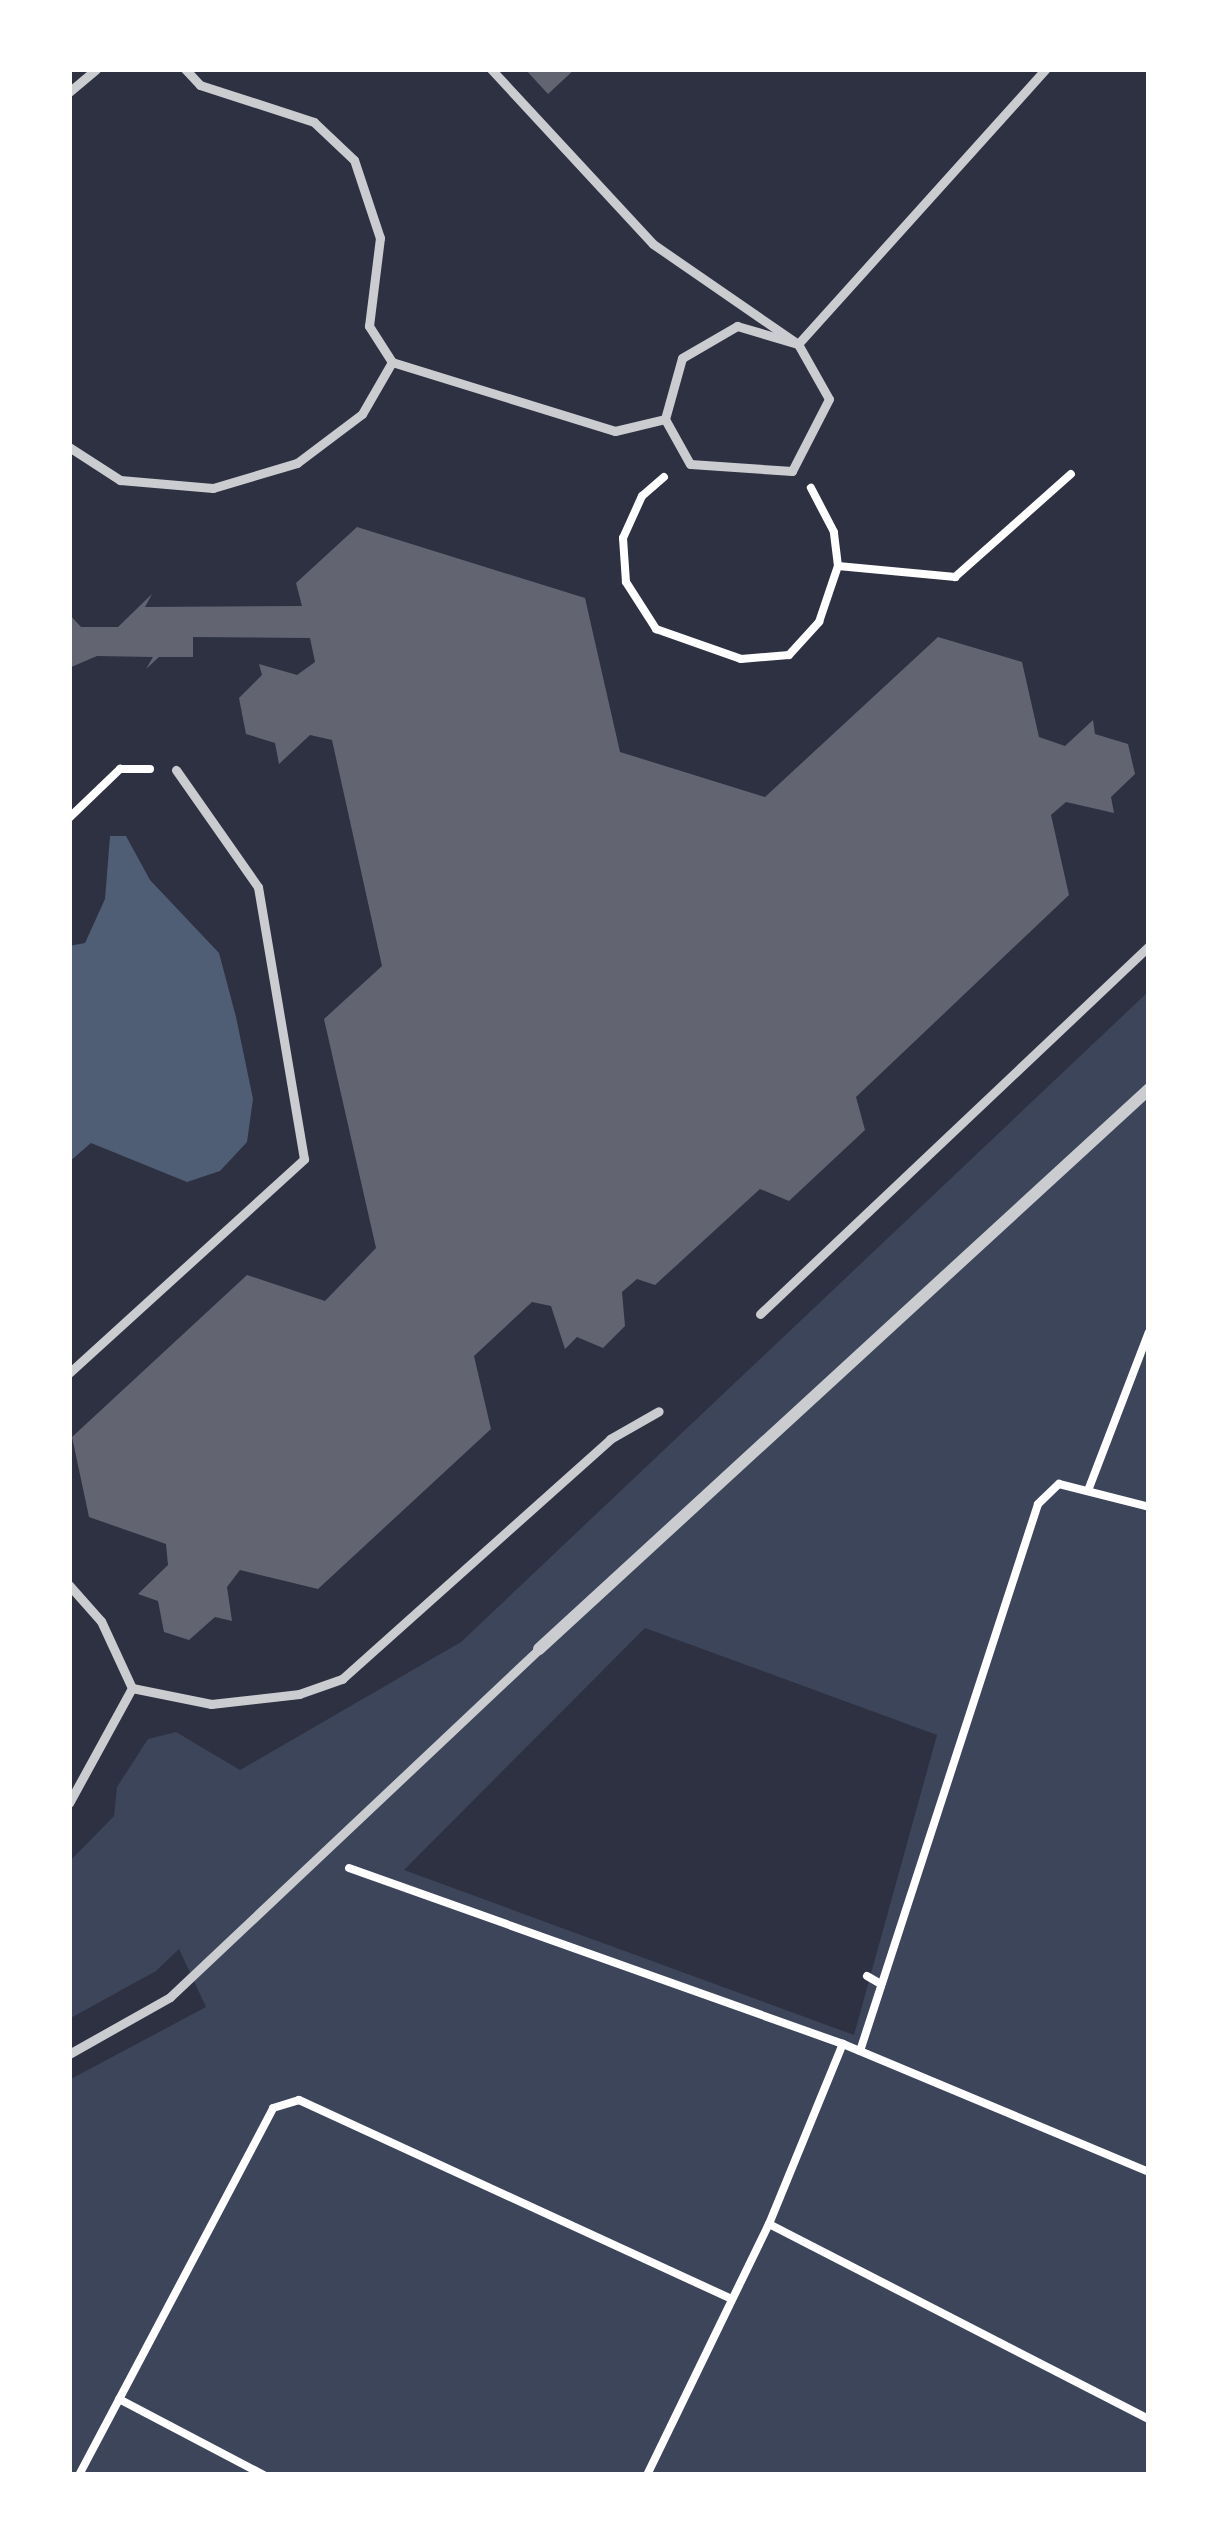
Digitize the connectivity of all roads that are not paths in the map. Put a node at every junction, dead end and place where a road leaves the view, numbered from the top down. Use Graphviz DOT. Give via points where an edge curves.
graph roads {
  1 [pos="96,69"];
  2 [pos="185,69"];
  3 [pos="491,69"];
  4 [pos="1046,69"];
  5 [pos="69,92"];
  6 [pos="798,344"];
  7 [pos="392,362"];
  8 [pos="665,419"];
  9 [pos="69,447"];
  10 [pos="176,770"];
  11 [pos="1149,946"];
  12 [pos="1149,1089"];
  13 [pos="760,1314"];
  14 [pos="69,1373"];
  15 [pos="659,1411"];
  16 [pos="69,1585"];
  17 [pos="538,1649"];
  18 [pos="132,1688"];
  19 [pos="69,1803"];
  20 [pos="69,2054"];
  1 -- 5 [label="lane"];
  2 -- 7 [label="lane" via="200,86 314,122 354,160 380,238 369,326"];
  3 -- 6 [label="lane" via="653,244"];
  4 -- 6 [label="lane"];
  6 -- 8 [label="lane" via="737,326 682,358"];
  6 -- 8 [label="lane" via="830,399 792,471 690,464"];
  7 -- 8 [label="lane" via="615,430"];
  7 -- 9 [label="lane" via="362,414 297,463 213,488 120,480"];
  10 -- 14 [label="lane" via="258,886 304,1159"];
  11 -- 13 [label="lane"];
  12 -- 17 [label="street"];
  15 -- 18 [label="lane" via="610,1438 342,1679 299,1694 212,1703"];
  16 -- 18 [label="lane" via="101,1621"];
  17 -- 20 [label="lane" via="170,1997"];
  18 -- 19 [label="lane"];
}
